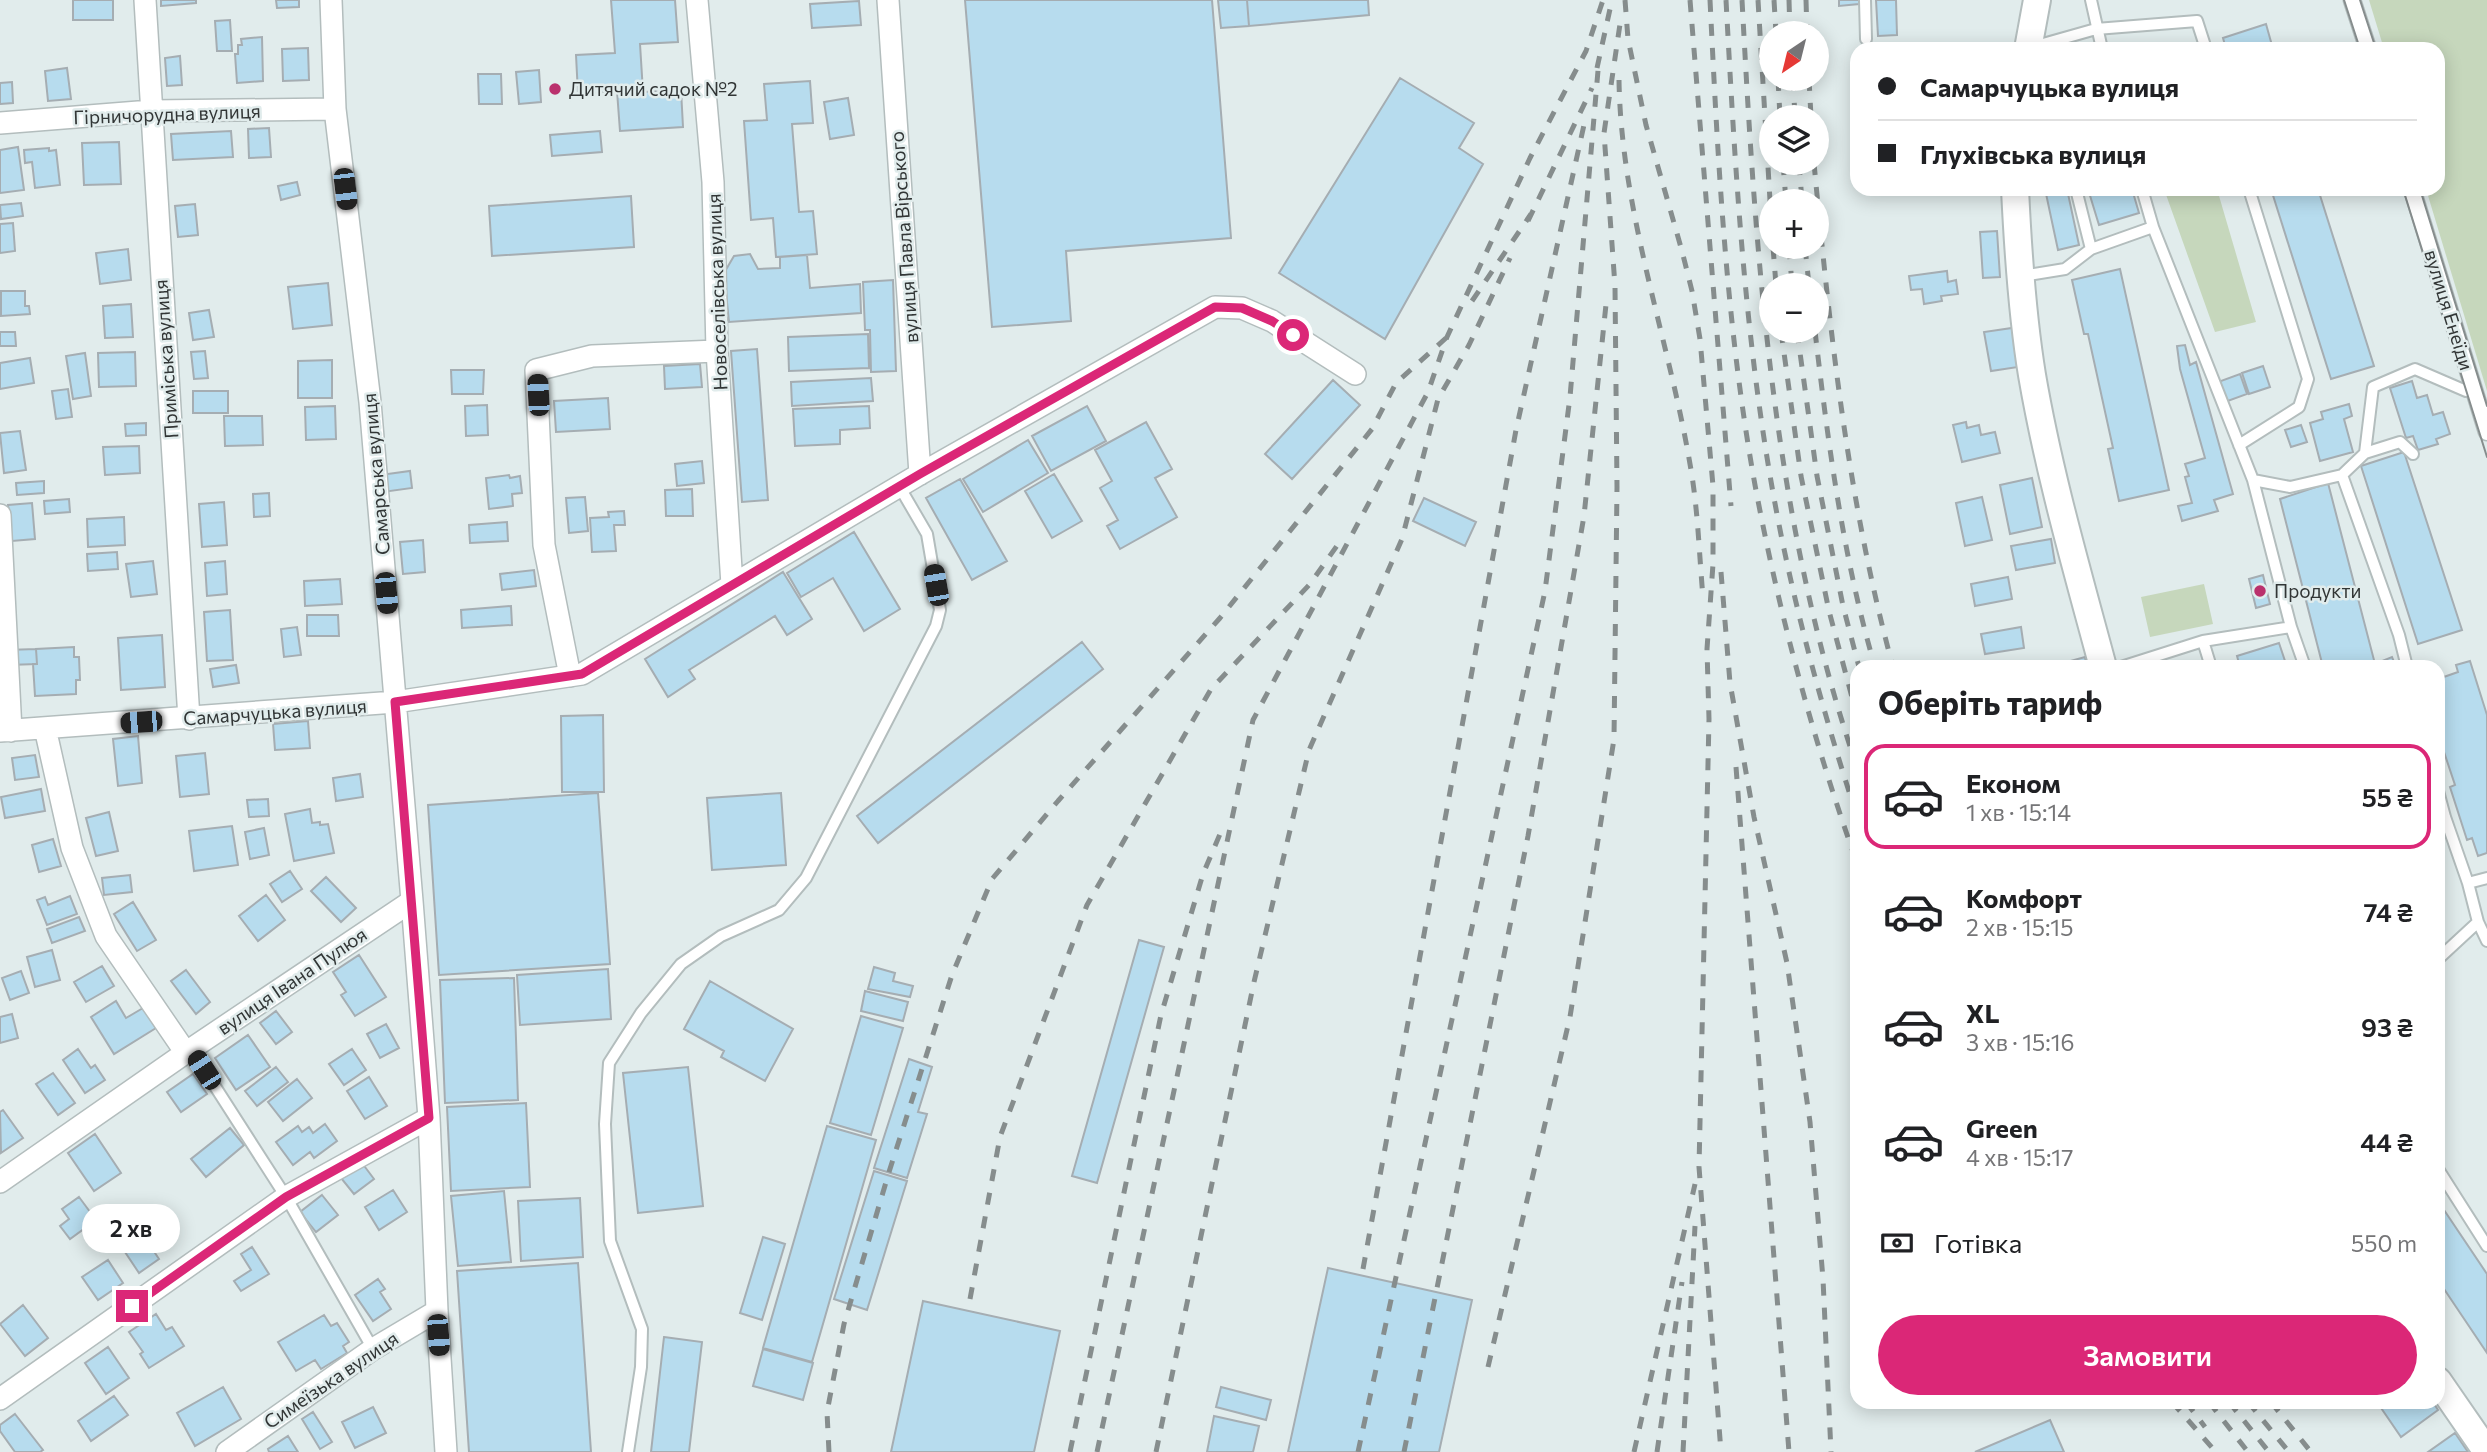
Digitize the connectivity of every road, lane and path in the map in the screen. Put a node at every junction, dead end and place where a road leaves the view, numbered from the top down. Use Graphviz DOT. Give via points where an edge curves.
graph roads {
  1 [pos="145,0"];
  2 [pos="331,0"];
  3 [pos="697,0"];
  4 [pos="888,0"];
  5 [pos="1865,0"];
  6 [pos="2037,0"];
  7 [pos="2091,0"];
  8 [pos="2351,0"];
  9 [pos="2096,29"];
  10 [pos="1866,39"];
  11 [pos="2029,42"];
  12 [pos="2052,42"];
  13 [pos="2100,42"];
  14 [pos="2204,42"];
  15 [pos="2366,42"];
  16 [pos="335,109"];
  17 [pos="151,111"];
  18 [pos="0,124"];
  19 [pos="2015,196"];
  20 [pos="2078,196"];
  21 [pos="2144,196"];
  22 [pos="2251,196"];
  23 [pos="2414,196"];
  24 [pos="2153,227"];
  25 [pos="2091,249"];
  26 [pos="2019,277"];
  27 [pos="717,351"];
  28 [pos="1355,374"];
  29 [pos="2474,389"];
  30 [pos="2487,432"];
  31 [pos="2239,445"];
  32 [pos="2365,453"];
  33 [pos="2413,454"];
  34 [pos="920,474"];
  35 [pos="2342,475"];
  36 [pos="2253,480"];
  37 [pos="899,486"];
  38 [pos="0,516"];
  39 [pos="732,585"];
  40 [pos="2291,626"];
  41 [pos="2203,641"];
  42 [pos="2101,660"];
  43 [pos="2143,660"];
  44 [pos="2209,660"];
  45 [pos="2303,660"];
  46 [pos="2405,660"];
  47 [pos="570,676"];
  48 [pos="395,702"];
  49 [pos="190,719"];
  50 [pos="45,728"];
  51 [pos="5,731"];
  52 [pos="2445,817"];
  53 [pos="2487,878"];
  54 [pos="2468,883"];
  55 [pos="412,901"];
  56 [pos="2478,922"];
  57 [pos="2487,941"];
  58 [pos="2445,953"];
  59 [pos="188,1051"];
  60 [pos="429,1118"];
  61 [pos="2445,1181"];
  62 [pos="0,1182"];
  63 [pos="286,1197"];
  64 [pos="2487,1246"];
  65 [pos="437,1311"];
  66 [pos="373,1349"];
  67 [pos="2445,1391"];
  68 [pos="0,1399"];
  69 [pos="227,1452"];
  70 [pos="446,1452"];
  71 [pos="628,1452"];
  72 [pos="2487,1452"];
  1 -- 17 [label="street, Приміська вулиця"];
  2 -- 16 [label="street, Самарська вулиця"];
  3 -- 27 [label="street, Новоселівська вулиця" via="713,182"];
  4 -- 34 [label="street, вулиця Павла Вірського"];
  5 -- 10 [label="lane"];
  6 -- 11 [label="street"];
  7 -- 9 [label="lane"];
  8 -- 15 [label="street"];
  9 -- 12 [label="lane"];
  9 -- 13 [label="lane"];
  9 -- 14 [label="lane" via="2197,21"];
  16 -- 17 [label="street, Гірничорудна вулиця"];
  16 -- 48 [label="street, Самарська вулиця" via="370,402"];
  17 -- 18 [label="street, Гірничорудна вулиця"];
  17 -- 49 [label="street, Приміська вулиця"];
  19 -- 26 [label="street"];
  20 -- 25 [label="lane"];
  21 -- 24 [label="lane"];
  22 -- 31 [label="lane" via="2308,379 2299,407"];
  23 -- 29 [label="street, вулиця Енеїди"];
  24 -- 25 [label="lane"];
  24 -- 31 [label="lane"];
  25 -- 26 [label="lane" via="2065,269"];
  26 -- 42 [label="street" via="2032,376 2055,485"];
  27 -- 39 [label="street, Новоселівська вулиця"];
  27 -- 47 [label="street" via="592,356 536,370 544,545"];
  28 -- 34 [label="street, Самарчуцька вулиця" via="1272,321 1242,308 1215,307"];
  29 -- 30 [label="street, вулиця Енеїди"];
  29 -- 32 [label="lane" via="2466,391 2415,369 2373,387"];
  31 -- 36 [label="lane"];
  32 -- 33 [label="lane" via="2400,442"];
  32 -- 35 [label="lane"];
  34 -- 37 [label="street, Самарчуцька вулиця"];
  35 -- 36 [label="lane" via="2290,488"];
  35 -- 46 [label="lane"];
  36 -- 40 [label="lane"];
  37 -- 39 [label="street, Самарчуцька вулиця"];
  37 -- 71 [label="lane" via="928,534 940,610 936,626 806,878 779,911 721,936 681,964 641,1013 609,1063 605,1124 610,1241 642,1329"];
  38 -- 51 [label="street"];
  39 -- 47 [label="street, Самарчуцька вулиця" via="582,674"];
  40 -- 41 [label="lane"];
  40 -- 45 [label="lane"];
  41 -- 43 [label="lane"];
  41 -- 44 [label="lane"];
  47 -- 48 [label="street, Самарчуцька вулиця"];
  48 -- 49 [label="street, Самарчуцька вулиця"];
  48 -- 55 [label="street, Самарська вулиця"];
  49 -- 50 [label="street, Самарчуцька вулиця"];
  50 -- 51 [label="street, Самарчуцька вулиця"];
  50 -- 59 [label="street" via="72,848 106,936"];
  52 -- 54 [label="lane"];
  53 -- 54 [label="lane"];
  54 -- 56 [label="lane"];
  55 -- 59 [label="street, вулиця Івана Пулюя"];
  55 -- 60 [label="street, Самарська вулиця"];
  56 -- 57 [label="lane"];
  56 -- 58 [label="lane"];
  59 -- 62 [label="street, вулиця Івана Пулюя"];
  59 -- 63 [label="lane"];
  60 -- 63 [label="street"];
  60 -- 65 [label="street, Самарська вулиця"];
  61 -- 64 [label="lane"];
  63 -- 66 [label="lane"];
  63 -- 68 [label="street"];
  65 -- 66 [label="street, Симеїзька вулиця"];
  65 -- 70 [label="street, Самарська вулиця"];
  66 -- 69 [label="street, Симеїзька вулиця"];
  67 -- 72 [label="street"];
}
